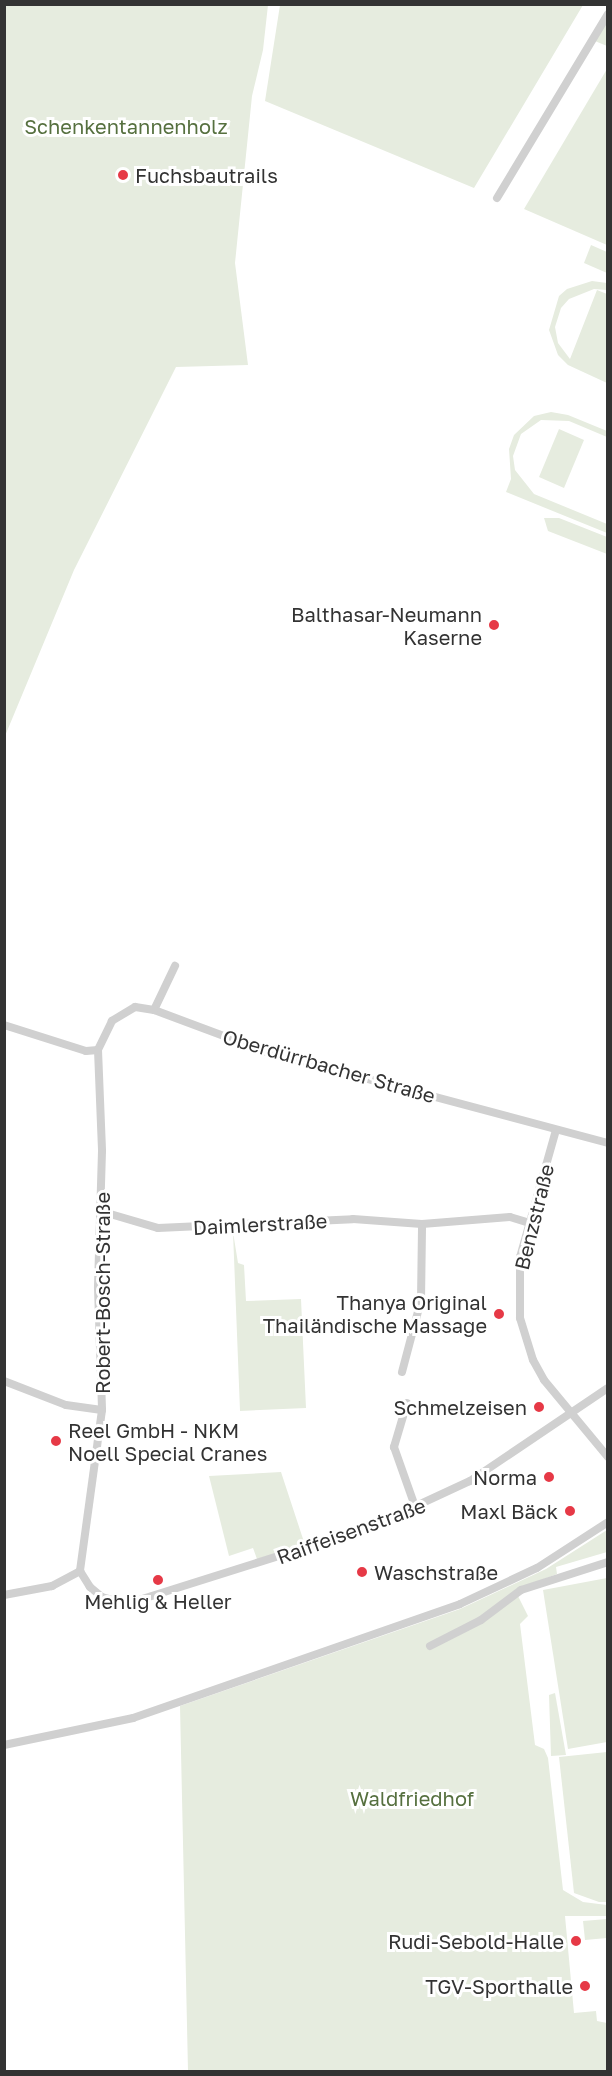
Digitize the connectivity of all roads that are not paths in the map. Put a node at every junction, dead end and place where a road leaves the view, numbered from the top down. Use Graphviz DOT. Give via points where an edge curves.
graph roads {
  1 [pos="608,14"];
  2 [pos="497,198"];
  3 [pos="175,966"];
  4 [pos="154,1010"];
  5 [pos="4,1025"];
  6 [pos="98,1050"];
  7 [pos="556,1130"];
  8 [pos="608,1143"];
  9 [pos="100,1211"];
  10 [pos="530,1223"];
  11 [pos="422,1224"];
  12 [pos="402,1372"];
  13 [pos="4,1381"];
  14 [pos="608,1388"];
  15 [pos="407,1402"];
  16 [pos="102,1410"];
  17 [pos="571,1415"];
  18 [pos="608,1457"];
  19 [pos="416,1509"];
  20 [pos="608,1522"];
  21 [pos="608,1562"];
  22 [pos="80,1571"];
  23 [pos="4,1595"];
  24 [pos="430,1646"];
  25 [pos="4,1745"];
  1 -- 2 [label="street"];
  3 -- 4 [label="street"];
  4 -- 6 [label="street, Oberdürrbacher Straße" via="135,1007 121,1013 111,1021"];
  4 -- 7 [label="street, Oberdürrbacher Straße" via="267,1052"];
  5 -- 6 [label="street" via="77,1048"];
  6 -- 9 [label="street, Robert-Bosch-Straße"];
  7 -- 8 [label="street, Oberdürrbacher Straße"];
  7 -- 10 [label="street, Benzstraße"];
  9 -- 11 [label="street, Daimlerstraße" via="158,1228 353,1219"];
  9 -- 16 [label="street, Robert-Bosch-Straße"];
  10 -- 11 [label="street, Daimlerstraße" via="510,1217"];
  10 -- 17 [label="street, Benzstraße" via="519,1273 520,1318 533,1360"];
  11 -- 12 [label="street" via="421,1300"];
  13 -- 16 [label="street" via="66,1405"];
  14 -- 17 [label="street, Raiffeisenstraße"];
  15 -- 19 [label="street" via="394,1447"];
  16 -- 22 [label="street, Robert-Bosch-Straße"];
  17 -- 18 [label="street, Benzstraße"];
  17 -- 19 [label="street, Raiffeisenstraße" via="478,1476"];
  19 -- 22 [label="street, Raiffeisenstraße" via="139,1600 119,1602 102,1597"];
  20 -- 25 [label="street" via="508,1583 411,1623 133,1718"];
  21 -- 24 [label="street" via="521,1590 481,1620"];
  22 -- 23 [label="street" via="52,1586"];
}
